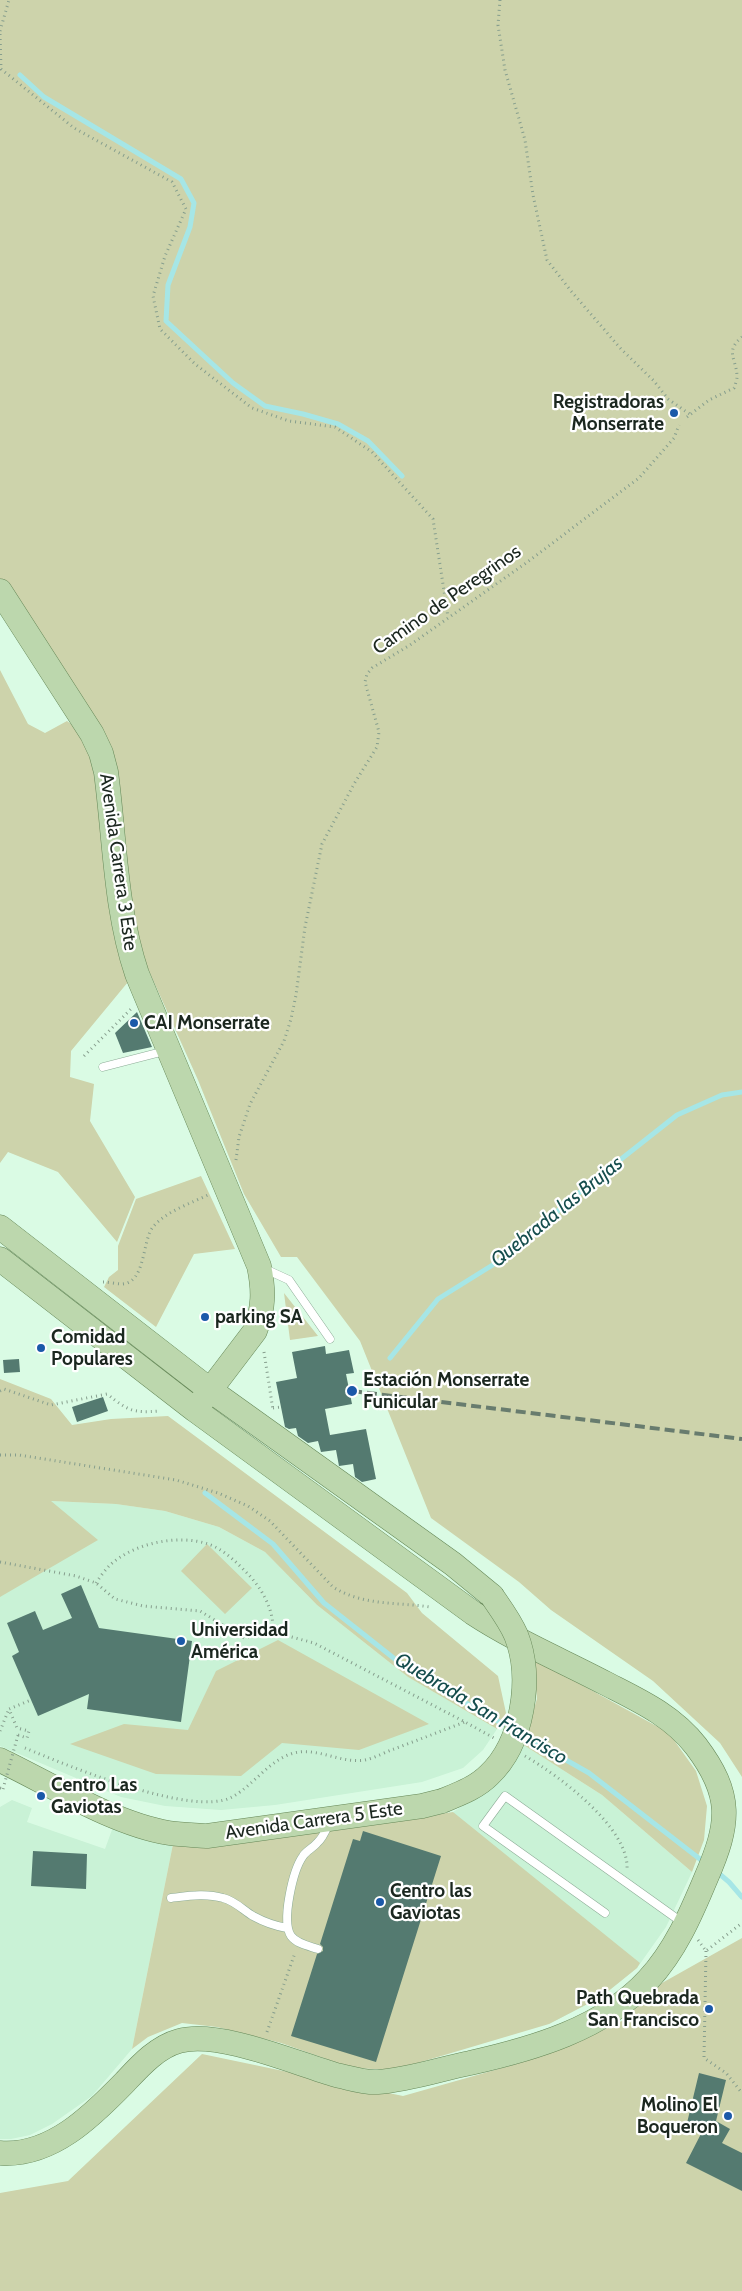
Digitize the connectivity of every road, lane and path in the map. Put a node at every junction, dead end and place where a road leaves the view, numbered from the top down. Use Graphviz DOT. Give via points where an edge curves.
graph roads {
  1 [pos="9,0"];
  2 [pos="500,0"];
  3 [pos="0,32"];
  4 [pos="742,337"];
  5 [pos="679,425"];
  6 [pos="0,591"];
  7 [pos="448,617"];
  8 [pos="146,994"];
  9 [pos="169,1050"];
  10 [pos="84,1056"];
  11 [pos="103,1067"];
  12 [pos="226,1186"];
  13 [pos="0,1227"];
  14 [pos="0,1259"];
  15 [pos="259,1266"];
  16 [pos="102,1282"];
  17 [pos="330,1339"];
  18 [pos="263,1344"];
  19 [pos="210,1390"];
  20 [pos="0,1391"];
  21 [pos="281,1407"];
  22 [pos="273,1408"];
  23 [pos="195,1410"];
  24 [pos="160,1411"];
  25 [pos="275,1418"];
  26 [pos="0,1455"];
  27 [pos="0,1562"];
  28 [pos="96,1583"];
  29 [pos="438,1608"];
  30 [pos="273,1632"];
  31 [pos="31,1700"];
  32 [pos="9,1709"];
  33 [pos="466,1722"];
  34 [pos="0,1731"];
  35 [pos="500,1742"];
  36 [pos="9,1754"];
  37 [pos="524,1756"];
  38 [pos="2,1789"];
  39 [pos="332,1817"];
  40 [pos="626,1883"];
  41 [pos="172,1898"];
  42 [pos="605,1912"];
  43 [pos="742,1923"];
  44 [pos="685,1925"];
  45 [pos="287,1928"];
  46 [pos="298,1942"];
  47 [pos="318,1949"];
  48 [pos="706,1952"];
  49 [pos="260,2052"];
  50 [pos="742,2093"];
  51 [pos="0,2153"];
  1 -- 3 [label="path"];
  2 -- 4 [label="path" via="498,25 505,70 525,140 547,260 621,349 654,381 668,400 689,416 709,400 734,388 737,377 732,358 734,346"];
  3 -- 7 [label="path" via="1,69 74,128 172,182 186,209 165,256 153,296 160,329 195,364 252,408 290,421 335,427 372,452 433,518"];
  5 -- 7 [label="path, Camino de Peregrinos" via="674,438 639,478"];
  6 -- 8 [label="main road, Avenida Carrera 3 Este" via="101,753 108,786 123,919 130,951"];
  7 -- 12 [label="path, Camino de Peregrinos" via="367,674 365,682 379,732 377,747 322,844 291,1018 284,1041 250,1104"];
  8 -- 9 [label="main road, Avenida Carrera 3 Este"];
  8 -- 10 [label="path"];
  9 -- 11 [label="lane"];
  9 -- 12 [label="main road, Avenida Carrera 3 Este"];
  12 -- 15 [label="main road, Avenida Carrera 3 Este"];
  12 -- 16 [label="path" via="168,1215 152,1227 134,1278 124,1284"];
  13 -- 19 [label="main road, Avenida Carrera 5 Este"];
  14 -- 23 [label="main road"];
  15 -- 17 [label="lane" via="289,1280"];
  15 -- 19 [label="main road, Avenida Carrera 3 Este" via="263,1286 261,1316 245,1345"];
  18 -- 22 [label="path"];
  19 -- 23 [label="main road, Avenida Carrera 3 Este"];
  19 -- 39 [label="main road, Avenida Carrera 5 Este, bridge" via="453,1564 492,1596 517,1638 524,1683 519,1724 505,1756 489,1776 442,1801"];
  20 -- 24 [label="path" via="4,1389 51,1405 107,1394 136,1413"];
  21 -- 22 [label="path"];
  22 -- 25 [label="path"];
  23 -- 44 [label="main road" via="482,1619 650,1706 674,1722 702,1754 714,1774 722,1791 725,1816 715,1858"];
  26 -- 29 [label="path" via="19,1455 176,1480 218,1493 248,1506 270,1521 333,1587 346,1595 366,1601"];
  27 -- 28 [label="path" via="76,1576"];
  28 -- 30 [label="path" via="115,1600 200,1611 244,1638"];
  28 -- 30 [label="path" via="110,1565 138,1548 177,1540 209,1544 231,1558 253,1580 270,1606"];
  30 -- 33 [label="path" via="314,1643"];
  31 -- 32 [label="path"];
  32 -- 34 [label="path"];
  32 -- 38 [label="path, bridge" via="17,1728 29,1731 27,1738 18,1735"];
  33 -- 35 [label="path"];
  33 -- 36 [label="path" via="366,1760 295,1753 284,1757 232,1797 217,1801 187,1799 127,1787"];
  36 -- 39 [label="main road, Avenida Carrera 5 Este" via="112,1814 168,1833 207,1836"];
  37 -- 40 [label="path" via="594,1807 625,1850 628,1860"];
  39 -- 45 [label="lane" via="319,1842 303,1856 295,1873"];
  40 -- 42 [label="lane" via="505,1796 483,1826"];
  40 -- 44 [label="lane"];
  41 -- 45 [label="lane" via="204,1895 223,1898 274,1926"];
  43 -- 48 [label="path"];
  44 -- 48 [label="path"];
  44 -- 49 [label="main road" via="649,1979 625,2001 561,2037 504,2055 378,2082 352,2079"];
  45 -- 46 [label="lane"];
  46 -- 47 [label="lane"];
  46 -- 49 [label="path"];
  48 -- 50 [label="path" via="704,2058 726,2073"];
  49 -- 51 [label="main road" via="216,2041 179,2041 152,2056 95,2111 56,2140 20,2154"];
}
